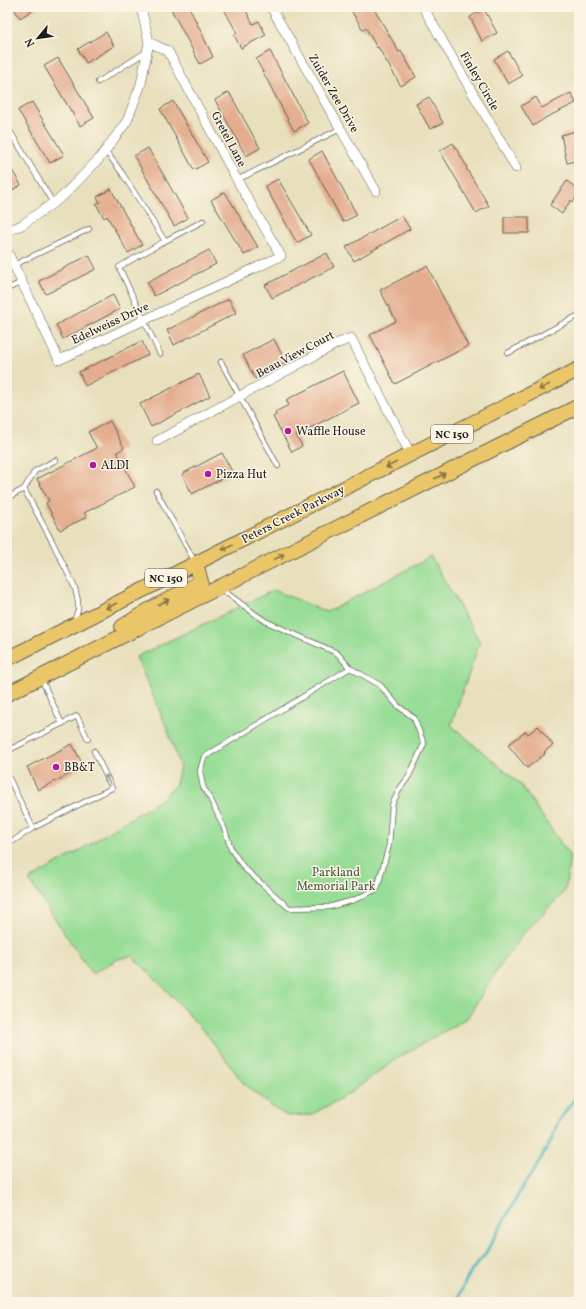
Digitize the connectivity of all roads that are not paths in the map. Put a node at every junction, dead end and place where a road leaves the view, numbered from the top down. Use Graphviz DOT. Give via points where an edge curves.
graph roads {
  1 [pos="141,7"];
  2 [pos="271,7"];
  3 [pos="423,7"];
  4 [pos="149,42"];
  5 [pos="148,52"];
  6 [pos="98,82"];
  7 [pos="7,126"];
  8 [pos="340,129"];
  9 [pos="105,150"];
  10 [pos="516,168"];
  11 [pos="238,180"];
  12 [pos="376,191"];
  13 [pos="53,203"];
  14 [pos="203,221"];
  15 [pos="89,229"];
  16 [pos="7,231"];
  17 [pos="165,241"];
  18 [pos="7,251"];
  19 [pos="281,256"];
  20 [pos="14,265"];
  21 [pos="22,282"];
  22 [pos="7,289"];
  23 [pos="579,315"];
  24 [pos="144,320"];
  25 [pos="508,353"];
  26 [pos="160,354"];
  27 [pos="221,362"];
  28 [pos="579,369"];
  29 [pos="240,397"];
  30 [pos="579,406"];
  31 [pos="157,441"];
  32 [pos="410,455"];
  33 [pos="56,460"];
  34 [pos="278,466"];
  35 [pos="24,489"];
  36 [pos="156,491"];
  37 [pos="7,498"];
  38 [pos="196,563"];
  39 [pos="219,587"];
  40 [pos="72,626"];
  41 [pos="7,659"];
  42 [pos="350,668"];
  43 [pos="44,675"];
  44 [pos="7,694"];
  45 [pos="62,724"];
  46 [pos="88,739"];
  47 [pos="7,751"];
  48 [pos="94,751"];
  49 [pos="7,774"];
  50 [pos="33,828"];
  51 [pos="7,845"];
  1 -- 4 [label="street"];
  2 -- 8 [label="street, Zuider Zee Drive"];
  3 -- 10 [label="street, Finley Circle"];
  4 -- 5 [label="street"];
  4 -- 11 [label="street, Gretel Lane" via="168,51"];
  5 -- 6 [label="lane"];
  5 -- 9 [label="street" via="141,84 127,121"];
  7 -- 13 [label="lane"];
  8 -- 11 [label="lane"];
  8 -- 12 [label="street, Zuider Zee Drive"];
  9 -- 13 [label="street" via="63,196"];
  9 -- 17 [label="lane"];
  11 -- 19 [label="street, Gretel Lane"];
  13 -- 16 [label="street" via="22,225"];
  14 -- 17 [label="lane"];
  15 -- 20 [label="lane"];
  17 -- 24 [label="lane" via="119,267"];
  18 -- 20 [label="street, Edelweiss Drive"];
  19 -- 24 [label="street, Edelweiss Drive"];
  20 -- 21 [label="street, Edelweiss Drive"];
  21 -- 22 [label="lane"];
  21 -- 24 [label="street, Edelweiss Drive" via="59,360"];
  23 -- 25 [label="lane"];
  24 -- 26 [label="lane"];
  27 -- 29 [label="lane"];
  28 -- 32 [label="main road, Peters Creek Parkway / NC 150, one-way"];
  29 -- 31 [label="street, Beau View Court"];
  29 -- 32 [label="street, Beau View Court" via="351,338"];
  29 -- 34 [label="lane"];
  39 -- 30 [label="main road, NC 150, one-way"];
  32 -- 38 [label="main road, Peters Creek Parkway / NC 150, one-way"];
  33 -- 35 [label="lane" via="34,471"];
  35 -- 37 [label="lane"];
  35 -- 40 [label="lane" via="76,588 78,610"];
  36 -- 38 [label="lane"];
  38 -- 40 [label="main road, Peters Creek Parkway / NC 150, one-way"];
  43 -- 38 [label="main road, one-way" via="147,611 202,582"];
  39 -- 42 [label="lane" via="267,622 337,653"];
  39 -- 43 [label="main road, NC 150"];
  40 -- 41 [label="main road, Peters Creek Parkway / NC 150"];
  42 -- 42 [label="lane" via="380,685 398,706 414,718 424,744 392,804 389,845 377,889 354,900 329,907 289,908 244,868 231,849 225,830 203,787 200,771 204,757"];
  43 -- 44 [label="main road, NC 150"];
  43 -- 45 [label="lane"];
  45 -- 46 [label="lane" via="77,716"];
  45 -- 47 [label="lane"];
  50 -- 48 [label="lane, one-way" via="112,788"];
  49 -- 50 [label="lane"];
  50 -- 51 [label="lane"];
}
